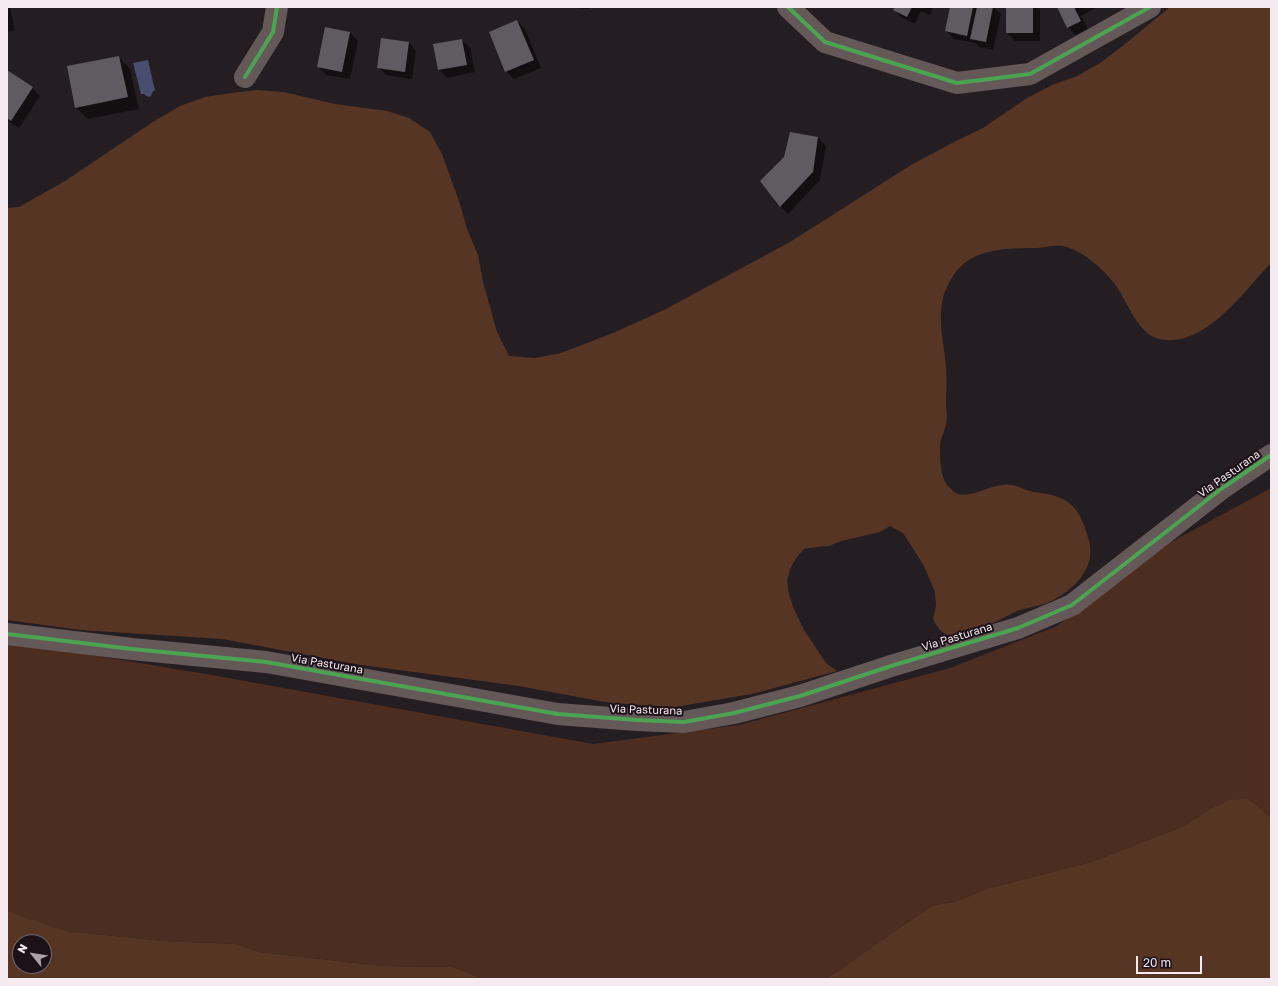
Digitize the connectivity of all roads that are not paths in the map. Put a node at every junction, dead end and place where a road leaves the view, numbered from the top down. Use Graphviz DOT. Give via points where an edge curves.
graph roads {
  1 [pos="277,7"];
  2 [pos="788,7"];
  3 [pos="1150,7"];
  4 [pos="245,77"];
  5 [pos="1271,455"];
  6 [pos="7,634"];
  1 -- 4 [label="street" via="273,32"];
  2 -- 3 [label="street" via="825,42 957,83 1030,74"];
  5 -- 6 [label="street, Via Pasturana" via="1221,489 1072,605 1018,628 800,696 734,713 684,722 558,714 266,662"];
}
